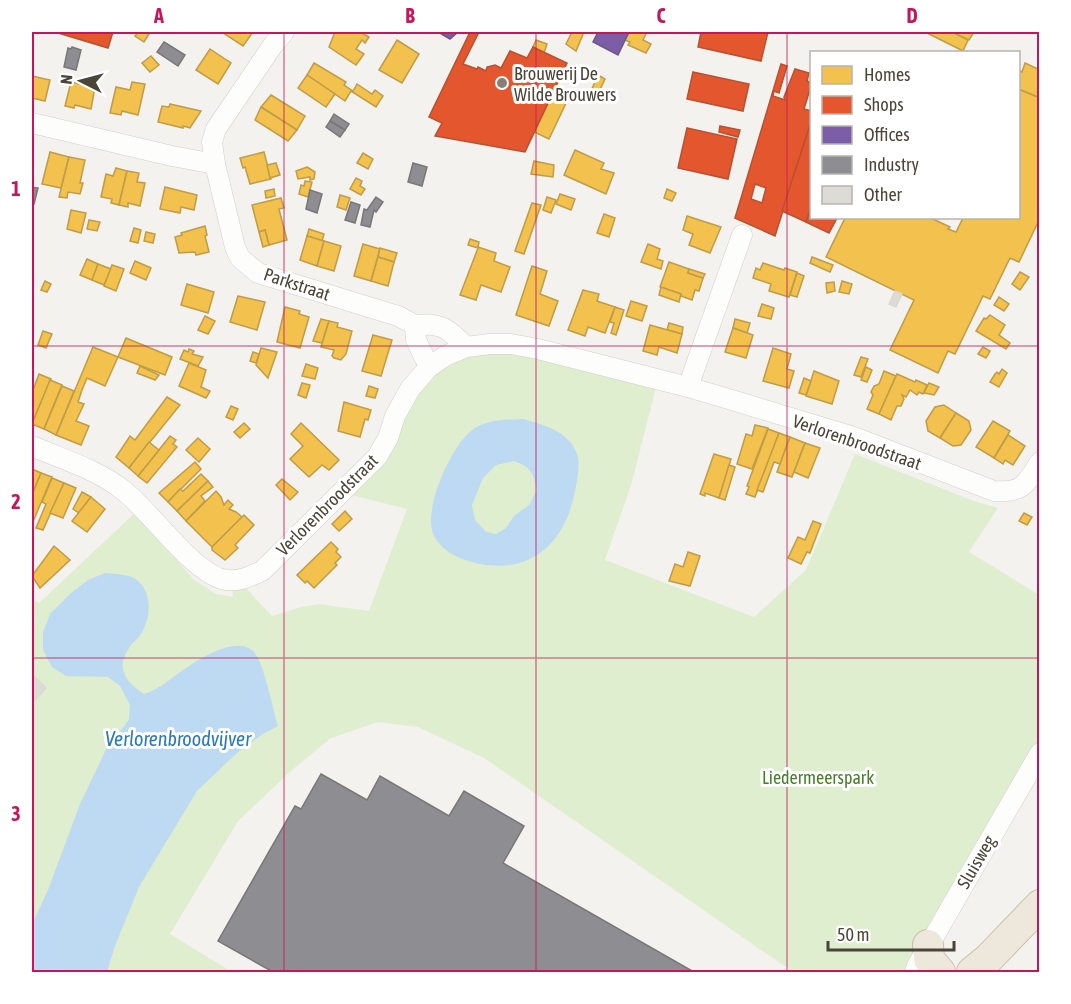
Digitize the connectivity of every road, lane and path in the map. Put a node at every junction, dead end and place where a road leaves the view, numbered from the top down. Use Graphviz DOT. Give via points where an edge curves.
graph roads {
  1 [pos="284,32"];
  2 [pos="32,123"];
  3 [pos="214,164"];
  4 [pos="742,235"];
  5 [pos="415,325"];
  6 [pos="466,348"];
  7 [pos="429,367"];
  8 [pos="688,387"];
  9 [pos="32,446"];
  10 [pos="1040,462"];
  11 [pos="1032,488"];
  12 [pos="1040,753"];
  13 [pos="1040,905"];
  14 [pos="1040,910"];
  15 [pos="928,945"];
  16 [pos="915,972"];
  17 [pos="940,972"];
  18 [pos="972,972"];
  19 [pos="1004,972"];
  1 -- 3 [label="street, Parkstraat" via="216,129 212,142"];
  2 -- 3 [label="street"];
  3 -- 5 [label="street, Parkstraat" via="235,247 247,266"];
  4 -- 8 [label="street"];
  5 -- 6 [label="street, Parkstraat" via="441,326"];
  5 -- 7 [label="street" via="416,340"];
  6 -- 7 [label="street, Verlorenbroodstraat"];
  6 -- 8 [label="street, Verlorenbroodstraat" via="511,344"];
  7 -- 9 [label="street, Verlorenbroodstraat" via="410,389 377,457 262,571 241,580 222,579 203,570 124,491 101,475"];
  8 -- 11 [label="street, Verlorenbroodstraat" via="854,437 994,491"];
  10 -- 11 [label="street, Verlorenbroodstraat"];
  12 -- 15 [label="street, Sluisweg"];
  13 -- 18 [label="highway"];
  14 -- 19 [label="highway"];
  15 -- 16 [label="street, Sluisweg"];
  15 -- 17 [label="highway" via="929,959"];
}
